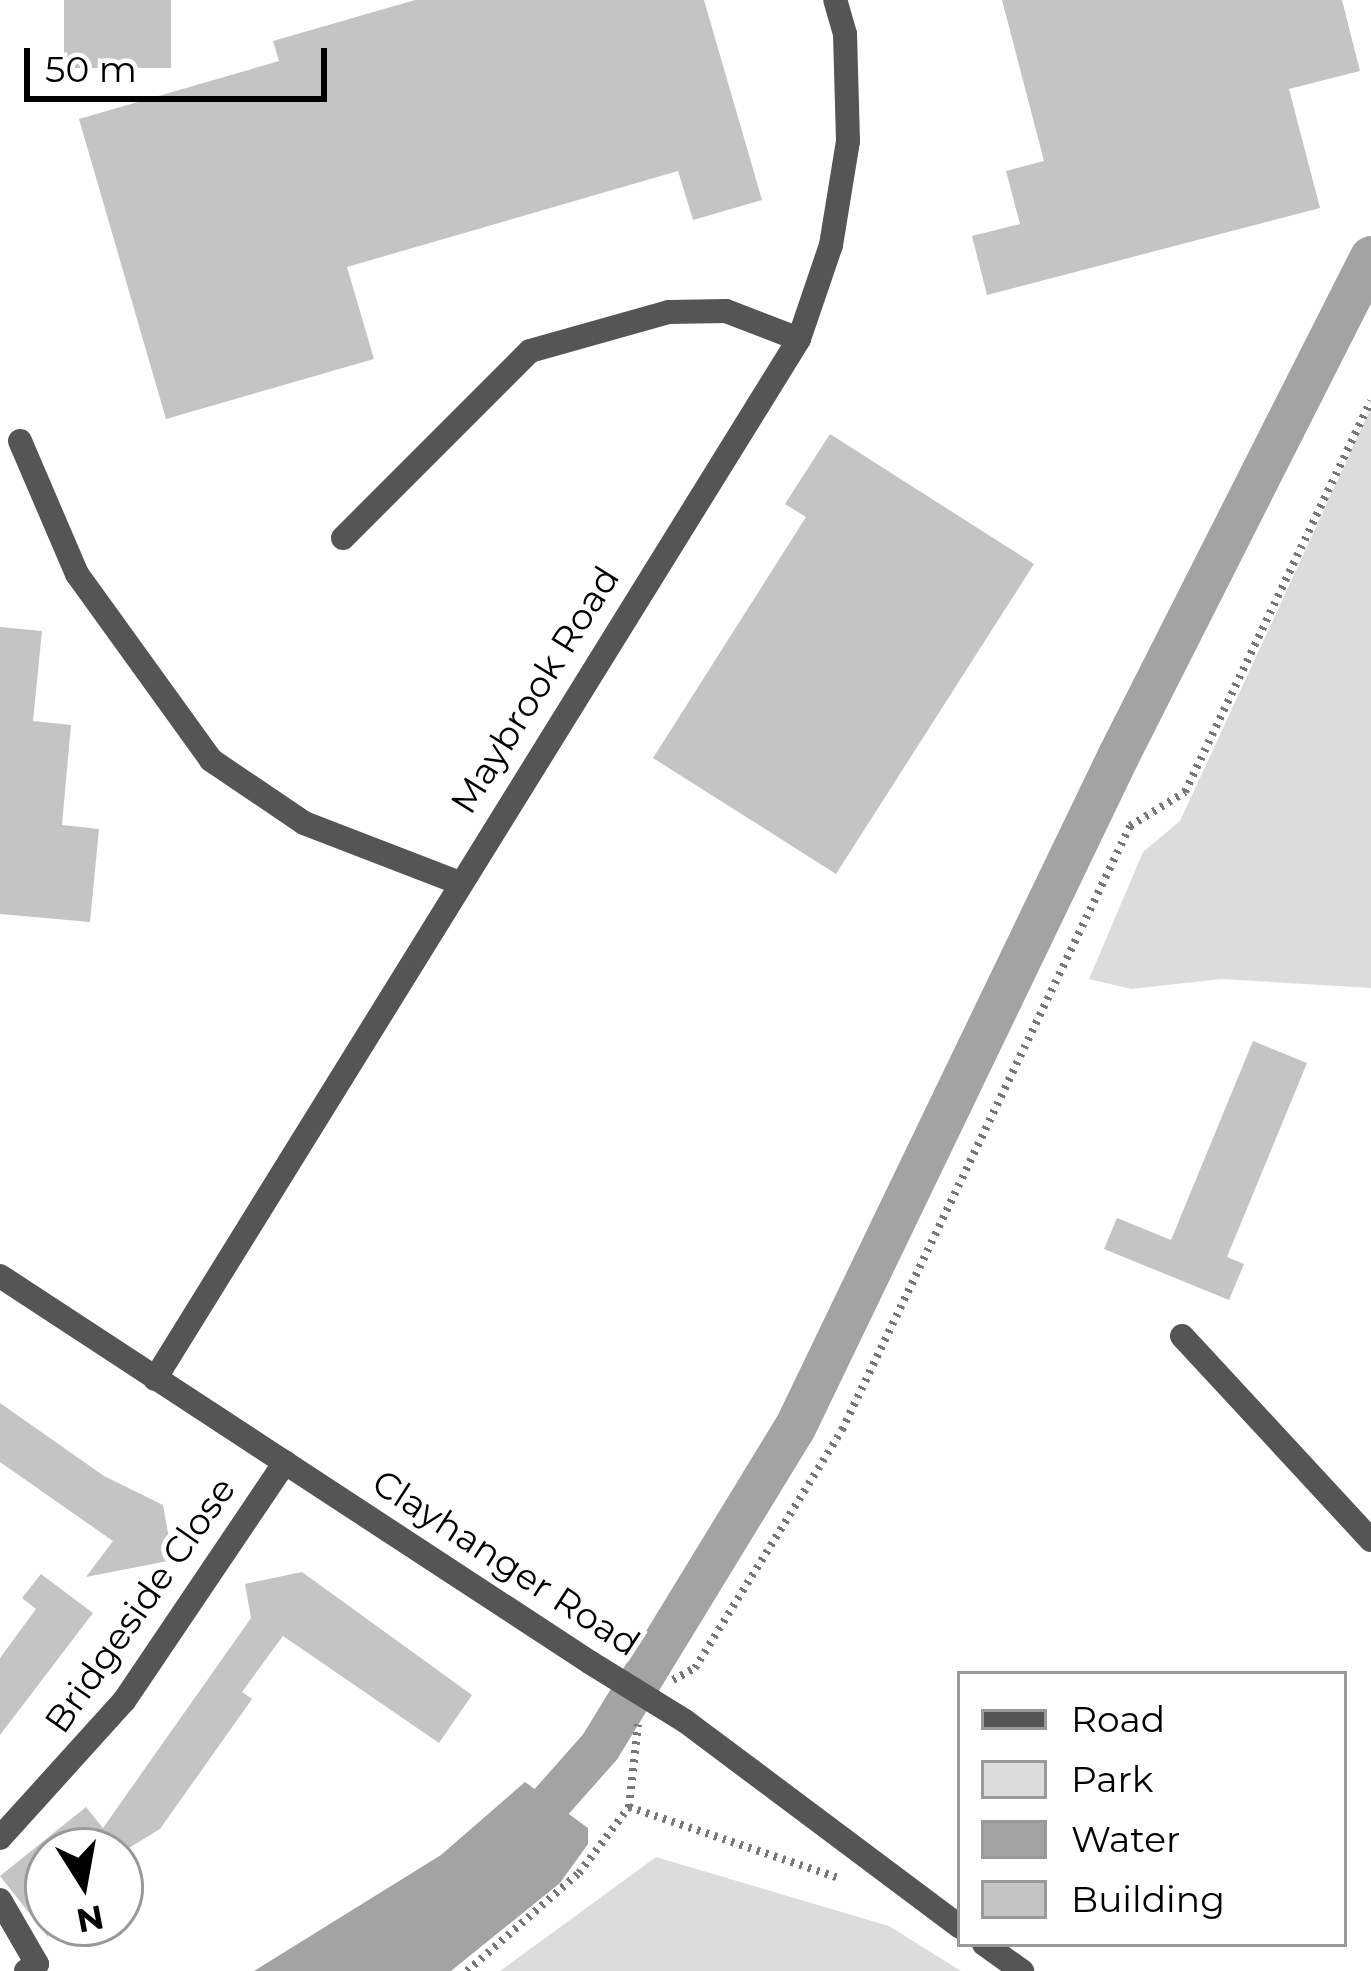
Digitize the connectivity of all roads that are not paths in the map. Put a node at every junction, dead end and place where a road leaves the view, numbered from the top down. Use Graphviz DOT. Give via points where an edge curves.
graph roads {
  1 [pos="835,0"];
  2 [pos="799,339"];
  3 [pos="20,441"];
  4 [pos="343,538"];
  5 [pos="457,882"];
  6 [pos="0,1276"];
  7 [pos="1182,1336"];
  8 [pos="155,1379"];
  9 [pos="285,1462"];
  10 [pos="1371,1540"];
  11 [pos="0,1838"];
  12 [pos="0,1900"];
  13 [pos="957,1925"];
  14 [pos="988,1947"];
  15 [pos="26,1971"];
  16 [pos="1022,1971"];
  1 -- 2 [label="street, Maybrook Road" via="845,34 848,141 831,245"];
  2 -- 4 [label="street" via="726,311 669,312 530,351"];
  2 -- 5 [label="street, Maybrook Road"];
  3 -- 5 [label="street" via="87,590 211,760 304,823"];
  5 -- 8 [label="street, Maybrook Road"];
  6 -- 8 [label="street, Clayhanger Road"];
  7 -- 10 [label="street"];
  8 -- 9 [label="street, Clayhanger Road"];
  9 -- 11 [label="street, Bridgeside Close" via="124,1701"];
  9 -- 13 [label="street, Clayhanger Road, bridge" via="685,1721"];
  12 -- 15 [label="street" via="37,1964"];
  14 -- 16 [label="street"];
}
